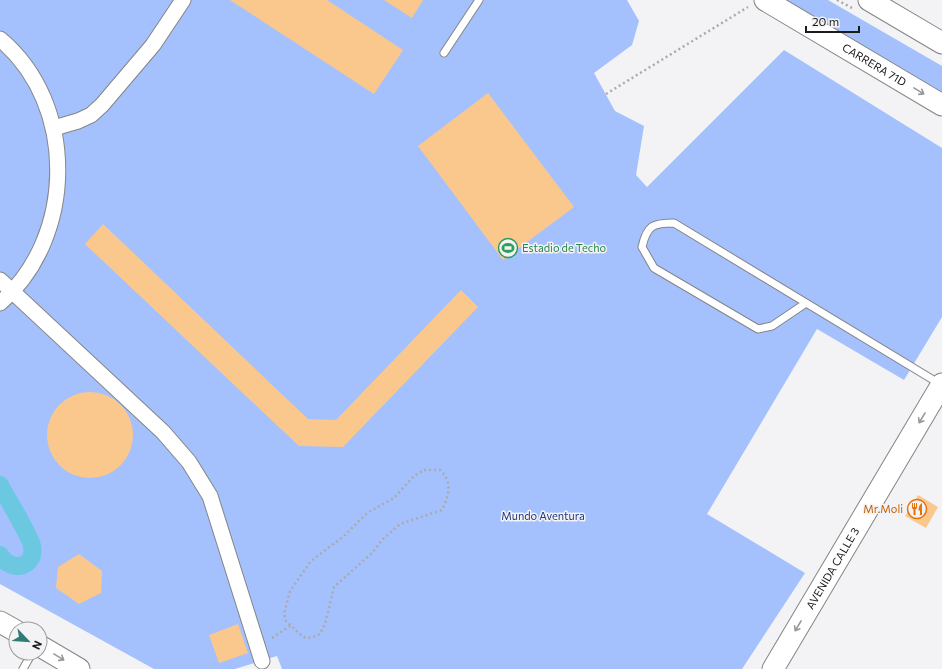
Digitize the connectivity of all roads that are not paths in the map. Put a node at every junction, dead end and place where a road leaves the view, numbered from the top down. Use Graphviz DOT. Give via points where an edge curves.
graph roads {
  1 [pos="183,0"];
  2 [pos="479,0"];
  3 [pos="869,0"];
  4 [pos="756,4"];
  5 [pos="0,39"];
  6 [pos="942,43"];
  7 [pos="444,53"];
  8 [pos="942,105"];
  9 [pos="54,128"];
  10 [pos="0,280"];
  11 [pos="13,291"];
  12 [pos="0,303"];
  13 [pos="806,303"];
  14 [pos="942,385"];
  15 [pos="48,651"];
  16 [pos="262,661"];
  17 [pos="79,669"];
  18 [pos="773,669"];
  1 -- 9 [label="street" via="153,45 102,105 91,115"];
  2 -- 7 [label="lane"];
  3 -- 6 [label="street"];
  4 -- 8 [label="street, CARRERA 71D, one-way"];
  5 -- 9 [label="street" via="35,81"];
  9 -- 11 [label="street" via="59,170 54,212 39,252"];
  10 -- 11 [label="street"];
  11 -- 12 [label="street"];
  11 -- 16 [label="street" via="163,432 189,462 210,496"];
  13 -- 13 [label="lane" via="674,222 656,223 645,233 642,247 654,268 758,329 772,326"];
  13 -- 14 [label="lane"];
  14 -- 18 [label="street, AVENIDA CALLE 3, one-way"];
  15 -- 17 [label="street, one-way"];
}
